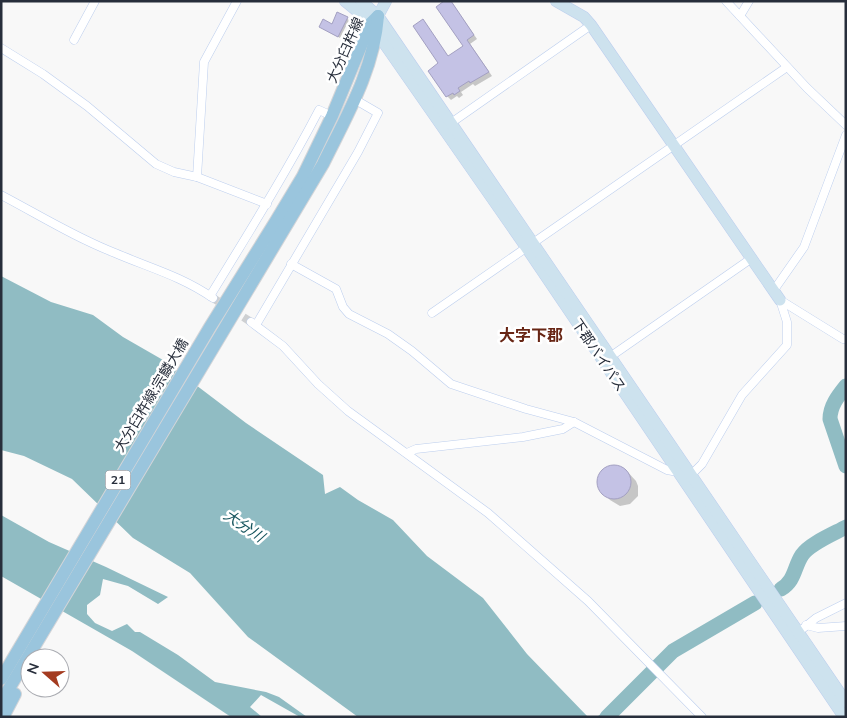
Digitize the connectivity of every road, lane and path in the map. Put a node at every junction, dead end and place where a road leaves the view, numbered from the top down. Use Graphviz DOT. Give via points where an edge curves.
graph roads {
  1 [pos="95,1"];
  2 [pos="237,1"];
  3 [pos="345,1"];
  4 [pos="361,1"];
  5 [pos="386,1"];
  6 [pos="556,1"];
  7 [pos="726,1"];
  8 [pos="749,1"];
  9 [pos="740,16"];
  10 [pos="375,24"];
  11 [pos="591,25"];
  12 [pos="74,40"];
  13 [pos="1,48"];
  14 [pos="787,67"];
  15 [pos="354,99"];
  16 [pos="332,116"];
  17 [pos="451,123"];
  18 [pos="846,126"];
  19 [pos="846,135"];
  20 [pos="674,145"];
  21 [pos="197,177"];
  22 [pos="1,195"];
  23 [pos="267,204"];
  24 [pos="529,244"];
  25 [pos="752,258"];
  26 [pos="291,264"];
  27 [pos="777,295"];
  28 [pos="432,313"];
  29 [pos="210,327"];
  30 [pos="846,338"];
  31 [pos="607,359"];
  32 [pos="574,422"];
  33 [pos="407,453"];
  34 [pos="678,472"];
  35 [pos="691,475"];
  36 [pos="846,603"];
  37 [pos="846,626"];
  38 [pos="798,632"];
  39 [pos="27,634"];
  40 [pos="42,634"];
  41 [pos="36,648"];
  42 [pos="1,667"];
  43 [pos="1,679"];
  44 [pos="20,680"];
  45 [pos="846,702"];
  46 [pos="3,711"];
  47 [pos="702,717"];
  48 [pos="844,717"];
  1 -- 12 [label="street"];
  2 -- 21 [label="street" via="204,62"];
  3 -- 10 [label="street, 下郡バイパス"];
  4 -- 10 [label="street, 下郡バイパス"];
  5 -- 10 [label="street"];
  6 -- 11 [label="street" via="584,17"];
  7 -- 9 [label="street"];
  8 -- 9 [label="street"];
  9 -- 14 [label="street"];
  10 -- 15 [label="main road, 大分臼杵線 / 21" via="370,61"];
  10 -- 16 [label="main road, 大分臼杵線 / 21"];
  10 -- 17 [label="street, 下郡バイパス"];
  10 -- 24 [label="street, 下郡バイパス"];
  11 -- 17 [label="street"];
  11 -- 20 [label="street"];
  13 -- 21 [label="street" via="87,106 156,164"];
  14 -- 18 [label="street"];
  14 -- 20 [label="street"];
  15 -- 26 [label="street" via="378,113"];
  15 -- 40 [label="main road, 大分臼杵線 / 21" via="323,164"];
  16 -- 23 [label="street" via="319,110"];
  16 -- 29 [label="main road, 大分臼杵線 / 21" via="291,196"];
  17 -- 24 [label="street, 下郡バイパス"];
  19 -- 27 [label="street" via="804,247"];
  20 -- 24 [label="street"];
  20 -- 25 [label="street"];
  21 -- 23 [label="street"];
  22 -- 23 [label="street" via="84,239 173,275 212,297"];
  24 -- 28 [label="street"];
  24 -- 31 [label="street, 下郡バイパス"];
  25 -- 27 [label="street"];
  25 -- 31 [label="street"];
  26 -- 32 [label="street" via="336,289 349,314 388,334 451,384"];
  26 -- 33 [label="street" via="253,323 283,346 348,411"];
  27 -- 30 [label="street"];
  27 -- 35 [label="street" via="787,322 786,345 742,395 702,464"];
  29 -- 39 [label="main road, 大分臼杵線;宗麟大橋 / 21"];
  31 -- 34 [label="street, 下郡バイパス"];
  31 -- 35 [label="street, 下郡バイパス"];
  32 -- 33 [label="street" via="563,428 523,437 416,449"];
  32 -- 34 [label="street" via="666,470"];
  33 -- 47 [label="street" via="488,513 588,601"];
  34 -- 38 [label="street, 下郡バイパス"];
  35 -- 38 [label="street, 下郡バイパス"];
  36 -- 38 [label="street" via="816,618"];
  37 -- 38 [label="street"];
  38 -- 45 [label="street, 下郡バイパス"];
  38 -- 48 [label="street, 下郡バイパス"];
  39 -- 42 [label="main road"];
  39 -- 43 [label="main road, 21"];
  40 -- 41 [label="main road"];
  40 -- 46 [label="main road, 21"];
  44 -- 46 [label="main road"];
}
